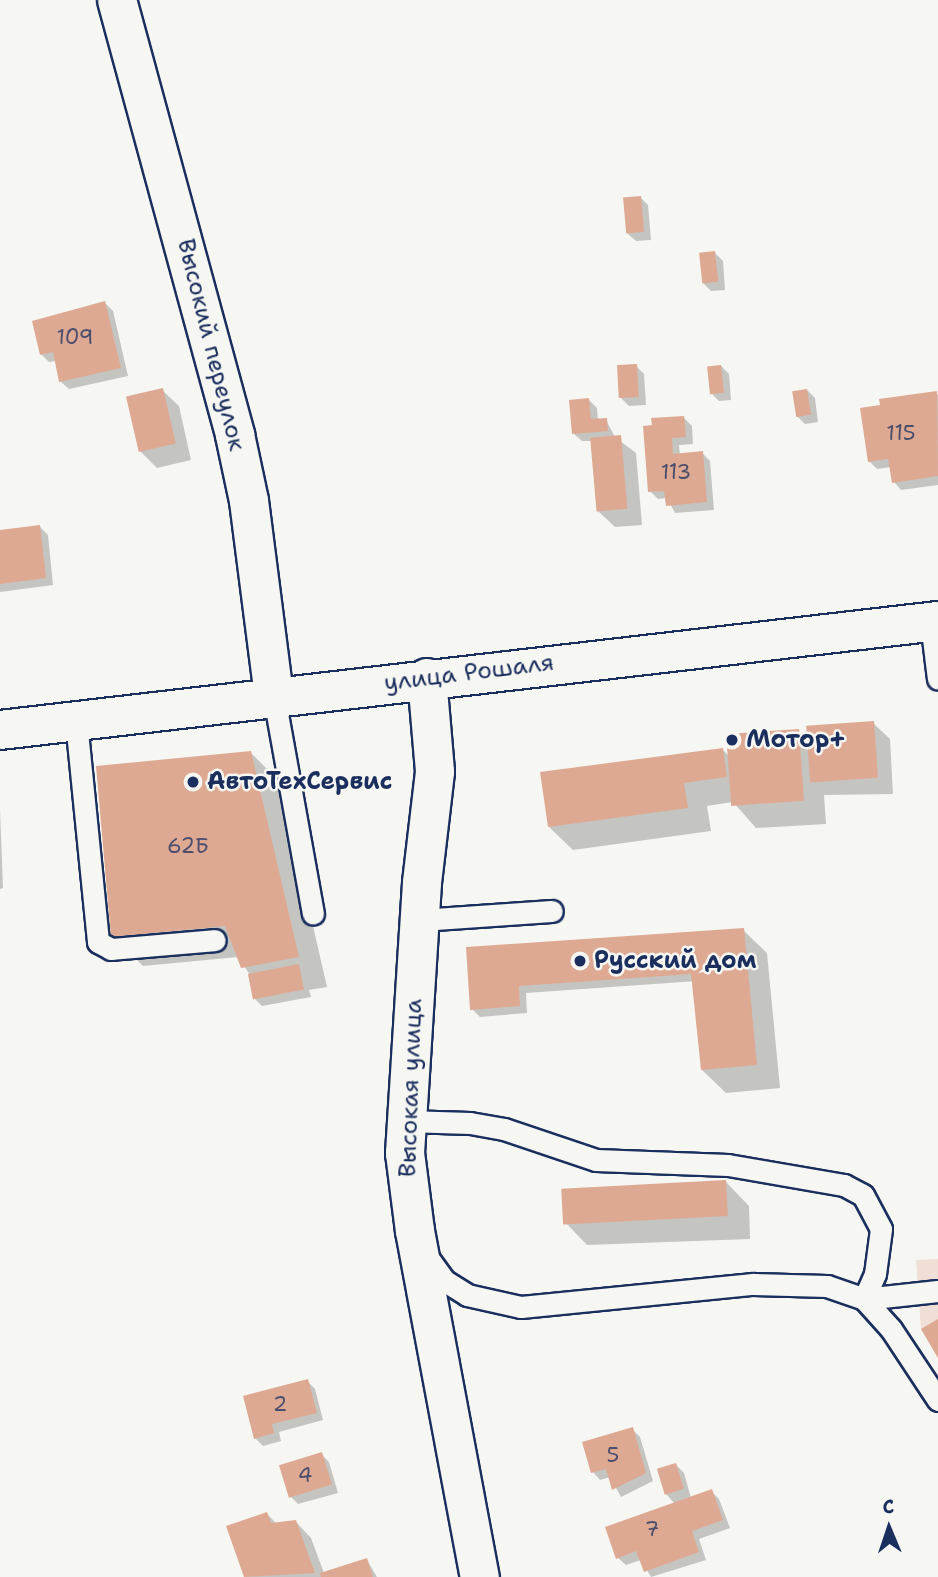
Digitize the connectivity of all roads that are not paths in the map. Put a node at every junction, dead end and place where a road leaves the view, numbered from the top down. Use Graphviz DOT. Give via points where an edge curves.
graph roads {
  1 [pos="117,0"];
  2 [pos="934,621"];
  3 [pos="427,678"];
  4 [pos="938,680"];
  5 [pos="274,697"];
  6 [pos="76,721"];
  7 [pos="0,730"];
  8 [pos="552,911"];
  9 [pos="313,914"];
  10 [pos="419,920"];
  11 [pos="215,940"];
  12 [pos="405,1121"];
  13 [pos="415,1231"];
  14 [pos="938,1291"];
  15 [pos="864,1299"];
  16 [pos="938,1400"];
  17 [pos="480,1577"];
  1 -- 5 [label="street, Высокий переулок" via="235,435 249,501"];
  2 -- 3 [label="street, улица Рошаля"];
  2 -- 4 [label="lane"];
  3 -- 5 [label="street, улица Рошаля"];
  3 -- 10 [label="street, Высокая улица" via="435,772"];
  5 -- 6 [label="street, улица Рошаля"];
  5 -- 9 [label="lane"];
  6 -- 7 [label="street, улица Рошаля"];
  6 -- 11 [label="lane" via="97,942 111,949"];
  8 -- 10 [label="lane"];
  10 -- 12 [label="street, Высокая улица"];
  12 -- 13 [label="street, Высокая улица"];
  12 -- 15 [label="lane" via="470,1122 596,1160 728,1166 844,1185 863,1195 881,1229 875,1274"];
  13 -- 15 [label="lane" via="430,1264 445,1281 492,1303 559,1306 793,1282 827,1286"];
  13 -- 17 [label="street, Высокая улица"];
  14 -- 15 [label="lane"];
  15 -- 16 [label="lane" via="891,1329"];
}
